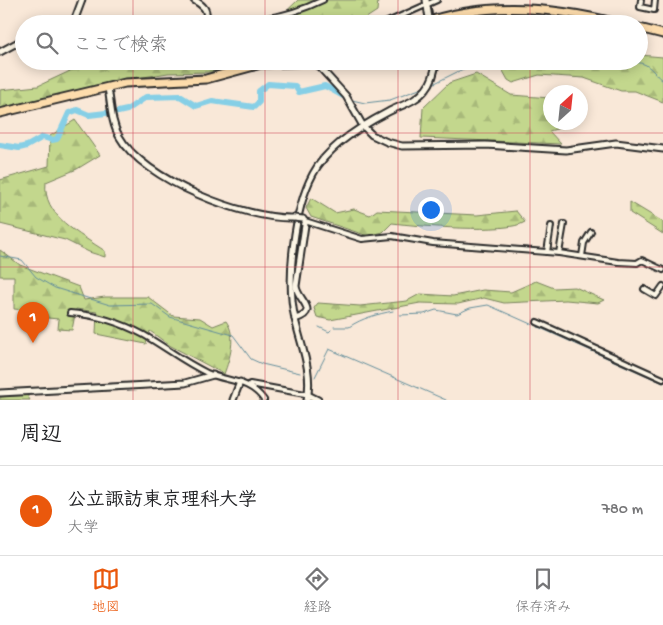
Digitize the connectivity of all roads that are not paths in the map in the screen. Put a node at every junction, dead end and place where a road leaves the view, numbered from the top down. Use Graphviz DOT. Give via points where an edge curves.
graph roads {
  1 [pos="82,0"];
  2 [pos="194,0"];
  3 [pos="323,0"];
  4 [pos="437,0"];
  5 [pos="641,0"];
  6 [pos="655,0"];
  7 [pos="426,2"];
  8 [pos="204,3"];
  9 [pos="76,15"];
  10 [pos="282,15"];
  11 [pos="401,15"];
  12 [pos="428,15"];
  13 [pos="442,15"];
  14 [pos="586,15"];
  15 [pos="648,30"];
  16 [pos="663,34"];
  17 [pos="15,44"];
  18 [pos="0,52"];
  19 [pos="239,70"];
  20 [pos="322,70"];
  21 [pos="435,70"];
  22 [pos="108,88"];
  23 [pos="0,113"];
  24 [pos="364,126"];
  25 [pos="663,149"];
  26 [pos="304,220"];
  27 [pos="564,224"];
  28 [pos="551,226"];
  29 [pos="592,232"];
  30 [pos="548,252"];
  31 [pos="560,253"];
  32 [pos="582,256"];
  33 [pos="663,270"];
  34 [pos="663,286"];
  35 [pos="644,289"];
  36 [pos="70,313"];
  37 [pos="295,319"];
  38 [pos="537,322"];
  39 [pos="213,375"];
  40 [pos="663,379"];
  41 [pos="240,382"];
  42 [pos="0,393"];
  43 [pos="306,396"];
  44 [pos="232,400"];
  45 [pos="264,400"];
  46 [pos="302,400"];
  47 [pos="318,400"];
  1 -- 9 [label="street"];
  2 -- 8 [label="street"];
  3 -- 10 [label="street"];
  4 -- 7 [label="street"];
  5 -- 6 [label="street" via="640,7 654,10"];
  7 -- 11 [label="street"];
  7 -- 12 [label="street, bridge"];
  13 -- 14 [label="highway" via="484,5 546,8"];
  15 -- 16 [label="highway"];
  17 -- 18 [label="street"];
  19 -- 22 [label="highway" via="206,79 139,81"];
  20 -- 24 [label="street" via="346,96"];
  21 -- 24 [label="street" via="431,82 416,98"];
  22 -- 23 [label="highway"];
  22 -- 26 [label="street, bridge" via="114,126 120,138 158,173 187,191 221,203 277,218"];
  24 -- 25 [label="street" via="378,138 402,146 486,145 566,150 616,143"];
  24 -- 37 [label="street" via="324,158 303,196 290,292"];
  26 -- 30 [label="street" via="362,240 392,236 433,243"];
  26 -- 37 [label="street" via="296,292 307,308 302,316"];
  27 -- 31 [label="street"];
  28 -- 30 [label="street"];
  29 -- 32 [label="street" via="584,243"];
  30 -- 31 [label="street"];
  31 -- 32 [label="street"];
  32 -- 33 [label="street" via="637,263 642,260"];
  34 -- 35 [label="street" via="656,296"];
  36 -- 39 [label="street" via="124,325"];
  37 -- 43 [label="street" via="308,368"];
  38 -- 40 [label="street"];
  39 -- 41 [label="street"];
  39 -- 42 [label="street" via="185,383"];
  41 -- 43 [label="street"];
  41 -- 44 [label="street"];
  41 -- 45 [label="street" via="250,386"];
  43 -- 46 [label="street"];
  43 -- 47 [label="street"];
}
